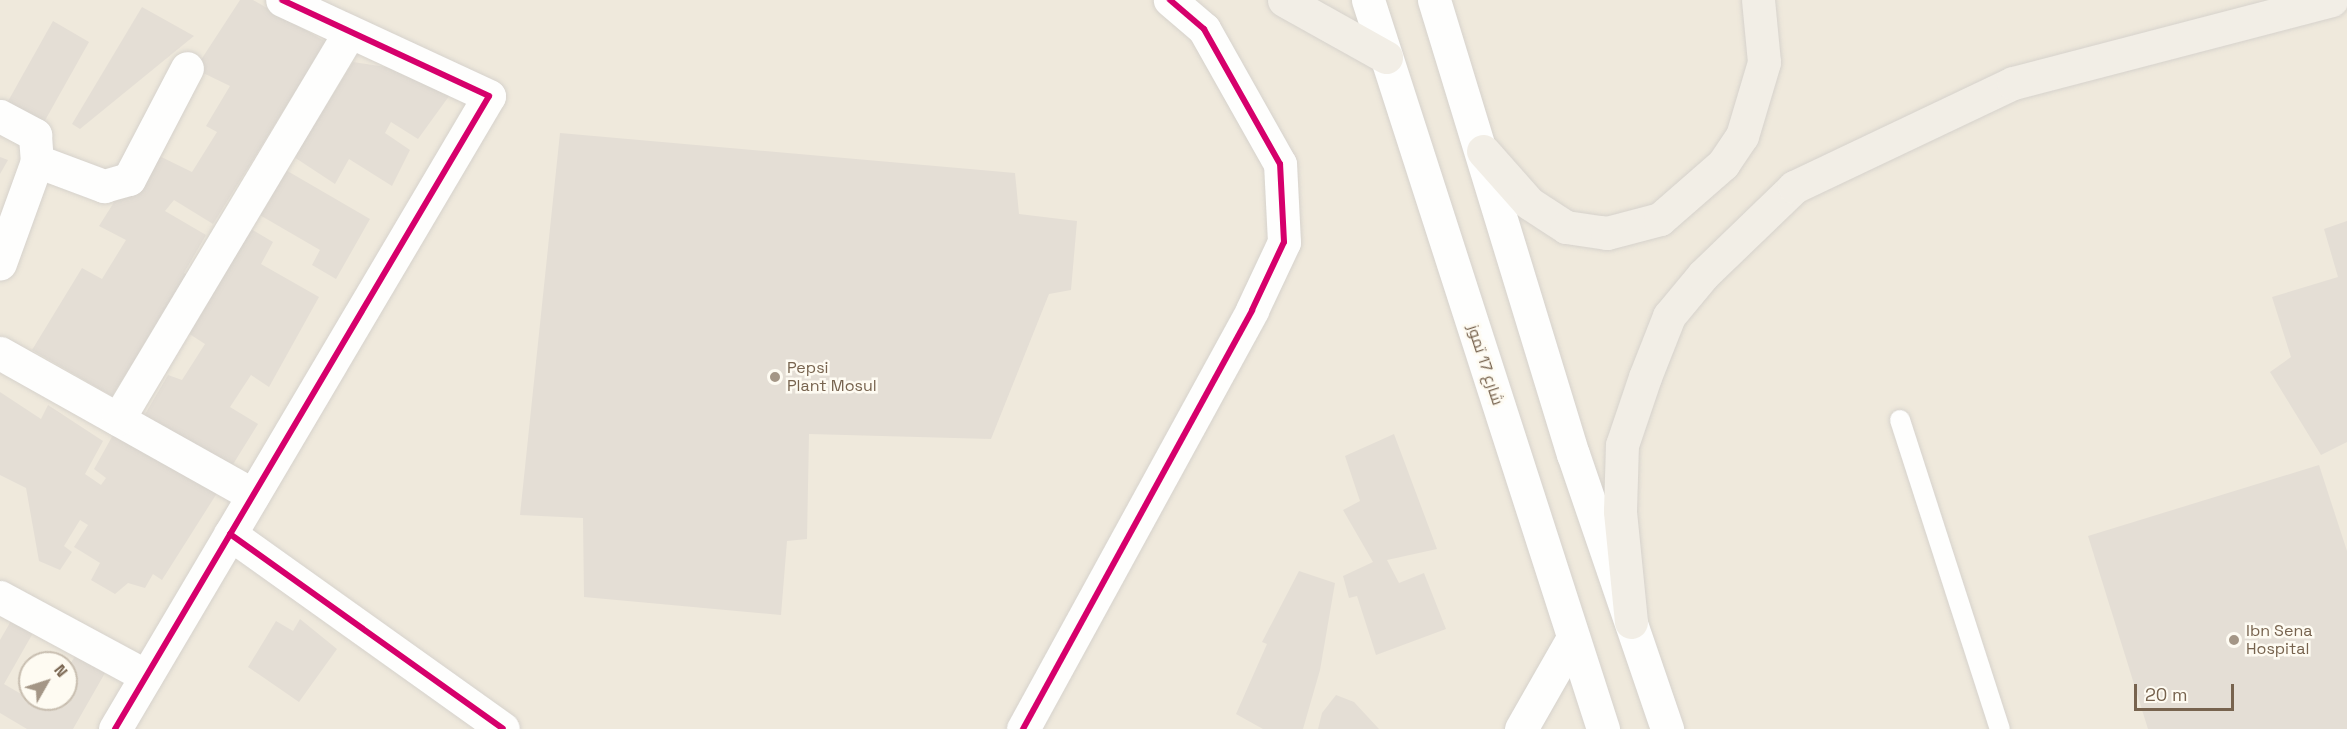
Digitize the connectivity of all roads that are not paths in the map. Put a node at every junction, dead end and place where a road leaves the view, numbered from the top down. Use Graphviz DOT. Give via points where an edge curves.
graph roads {
  1 [pos="282,0"];
  2 [pos="1170,0"];
  3 [pos="1284,0"];
  4 [pos="1368,0"];
  5 [pos="1434,0"];
  6 [pos="1758,0"];
  7 [pos="2330,0"];
  8 [pos="2347,2"];
  9 [pos="350,32"];
  10 [pos="1386,57"];
  11 [pos="187,68"];
  12 [pos="0,116"];
  13 [pos="1483,151"];
  14 [pos="37,161"];
  15 [pos="0,263"];
  16 [pos="0,353"];
  17 [pos="118,419"];
  18 [pos="1900,420"];
  19 [pos="253,495"];
  20 [pos="230,534"];
  21 [pos="0,597"];
  22 [pos="1631,622"];
  23 [pos="1573,638"];
  24 [pos="146,676"];
  25 [pos="115,729"];
  26 [pos="503,729"];
  27 [pos="1023,729"];
  28 [pos="1521,729"];
  29 [pos="1603,729"];
  30 [pos="1667,729"];
  31 [pos="2000,729"];
  1 -- 9 [label="street"];
  2 -- 27 [label="street" via="1204,29 1280,164 1284,242 1252,310"];
  3 -- 10 [label="highway"];
  4 -- 10 [label="street, شارع 17 تموز"];
  5 -- 13 [label="street"];
  6 -- 13 [label="highway" via="1764,62 1742,136 1723,164 1660,219 1607,233 1566,227 1529,203"];
  7 -- 8 [label="highway"];
  7 -- 22 [label="highway" via="2013,83 1794,187 1703,274 1669,316 1645,377 1622,445 1620,511"];
  9 -- 17 [label="street"];
  9 -- 19 [label="street" via="489,96"];
  10 -- 23 [label="street, شارع 17 تموز"];
  11 -- 14 [label="street" via="129,179 104,186"];
  12 -- 14 [label="street" via="35,135"];
  13 -- 22 [label="street" via="1573,454"];
  14 -- 15 [label="street"];
  16 -- 17 [label="street"];
  17 -- 19 [label="street"];
  18 -- 31 [label="lane"];
  19 -- 20 [label="street"];
  20 -- 24 [label="street"];
  20 -- 26 [label="street"];
  21 -- 24 [label="street"];
  22 -- 30 [label="street"];
  23 -- 28 [label="street"];
  23 -- 29 [label="street, شارع 17 تموز"];
  24 -- 25 [label="street"];
}
